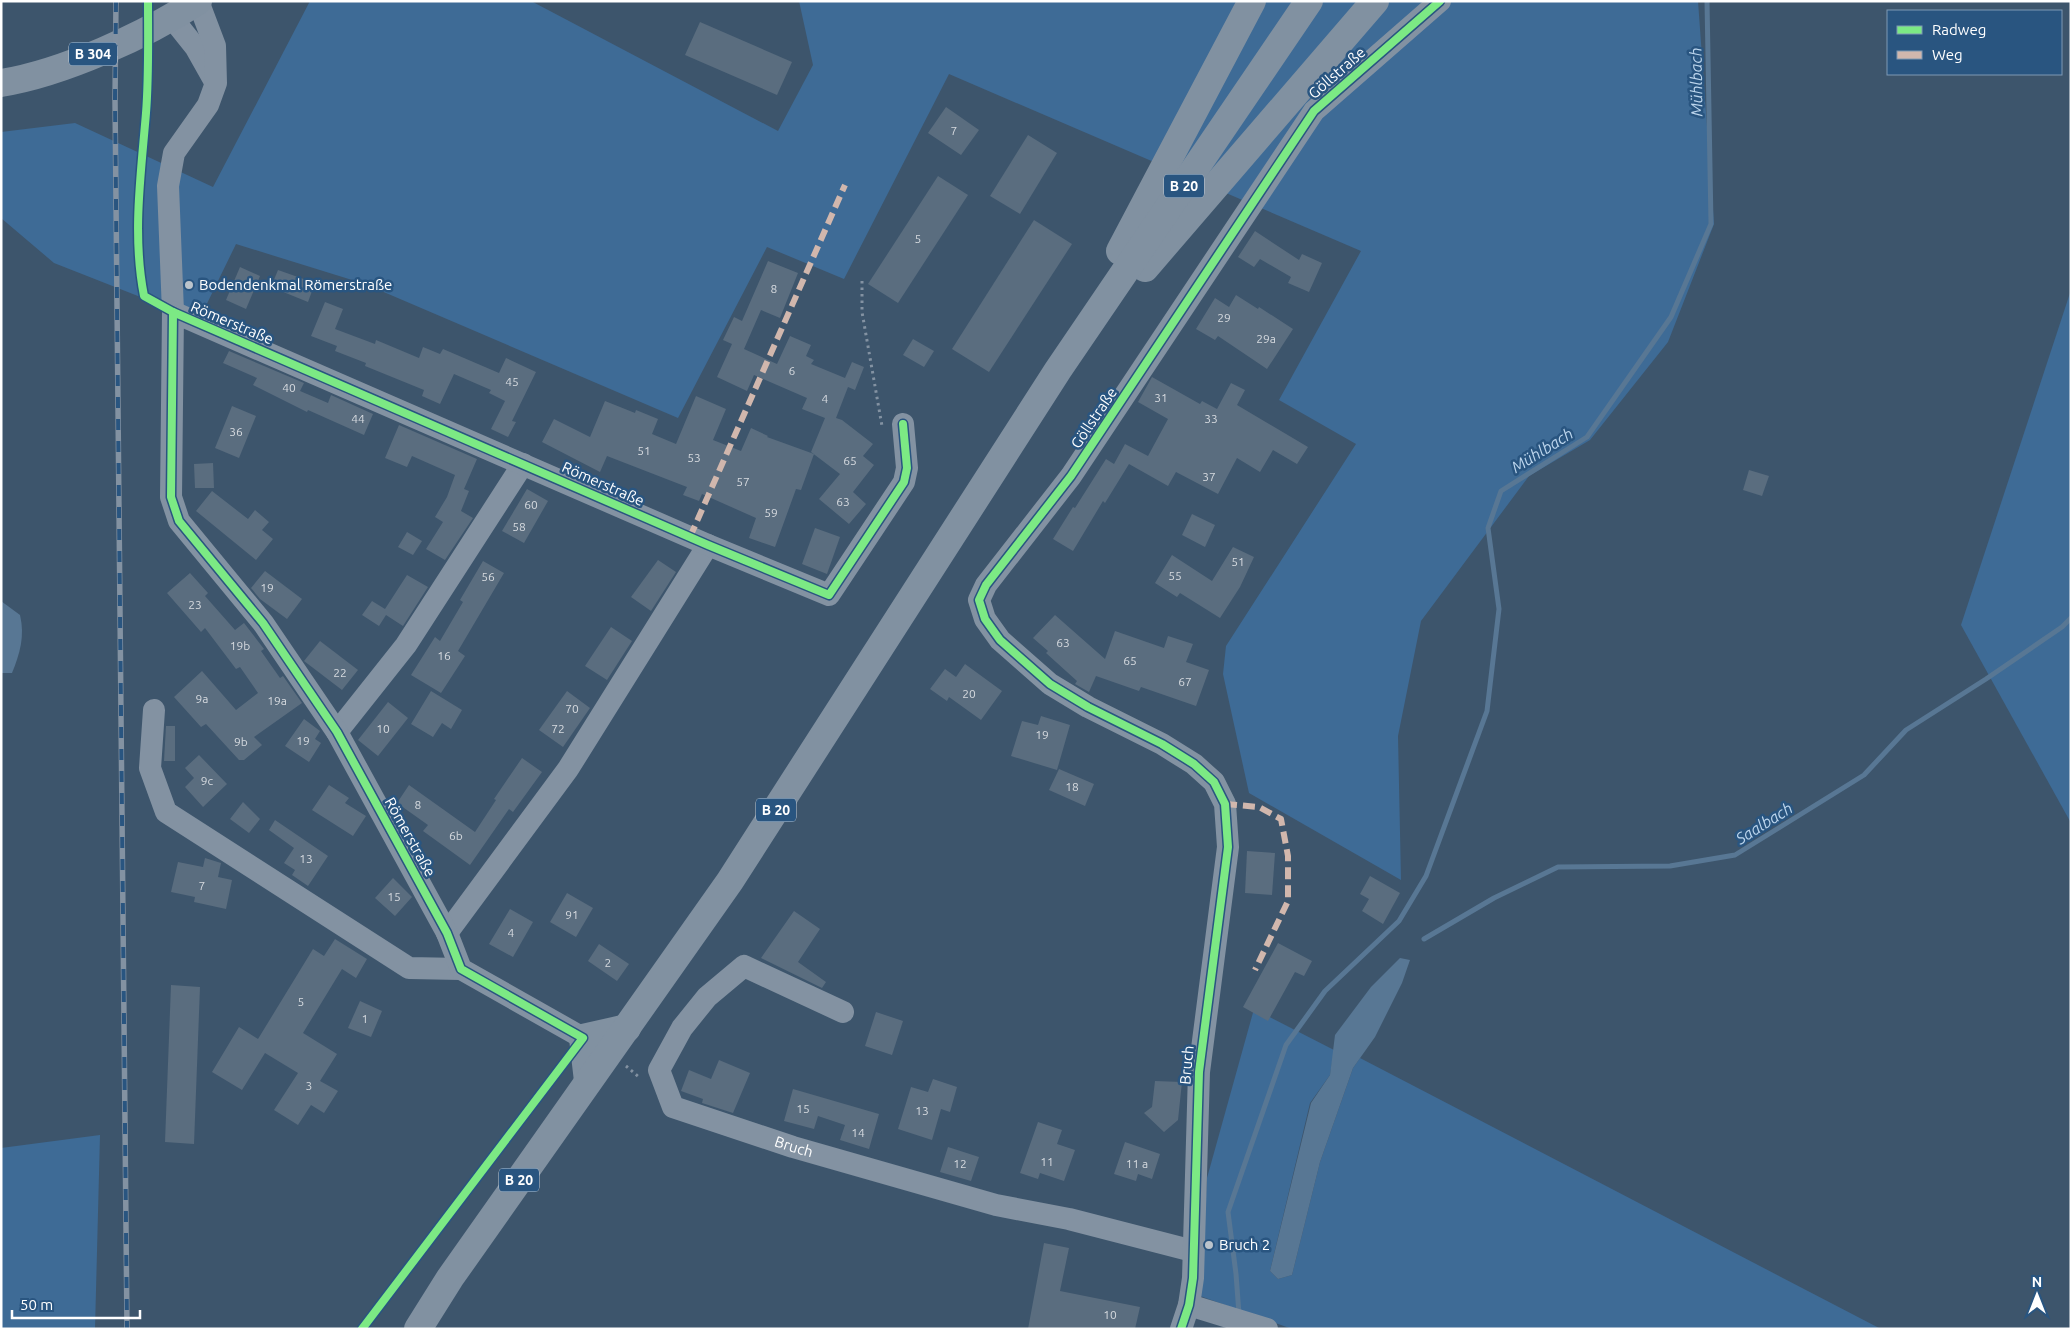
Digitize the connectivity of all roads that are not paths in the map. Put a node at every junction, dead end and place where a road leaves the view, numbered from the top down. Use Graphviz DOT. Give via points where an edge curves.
graph roads {
  1 [pos="198,1"];
  2 [pos="1252,1"];
  3 [pos="1309,1"];
  4 [pos="1375,1"];
  5 [pos="1440,1"];
  6 [pos="172,18"];
  7 [pos="216,83"];
  8 [pos="1,84"];
  9 [pos="173,312"];
  10 [pos="1058,370"];
  11 [pos="893,426"];
  12 [pos="523,464"];
  13 [pos="708,545"];
  14 [pos="154,710"];
  15 [pos="337,732"];
  16 [pos="1225,804"];
  17 [pos="447,933"];
  18 [pos="460,969"];
  19 [pos="842,1012"];
  20 [pos="627,1028"];
  21 [pos="583,1038"];
  22 [pos="588,1082"];
  23 [pos="1193,1251"];
  24 [pos="1190,1305"];
  25 [pos="1261,1327"];
  26 [pos="418,1329"];
  27 [pos="1181,1329"];
  1 -- 6 [label="main road, B 304"];
  1 -- 7 [label="street, Römerstraße" via="215,46"];
  2 -- 10 [label="main road"];
  3 -- 10 [label="main road, B 20"];
  4 -- 10 [label="main road"];
  5 -- 16 [label="street, Göllstraße" via="1314,111 1071,476 986,585 979,600 985,618 1000,640 1050,684 1194,764 1214,782"];
  6 -- 7 [label="street" via="196,48"];
  6 -- 8 [label="main road, B 304" via="62,66"];
  7 -- 9 [label="street, Römerstraße" via="208,105 174,153 168,186"];
  9 -- 12 [label="street, Römerstraße"];
  9 -- 15 [label="street, Römerstraße" via="171,497 179,521 264,622"];
  10 -- 20 [label="main road, B 20" via="730,881"];
  11 -- 13 [label="street, Römerstraße" via="907,468 904,482 829,596"];
  12 -- 13 [label="street, Römerstraße"];
  12 -- 15 [label="street" via="406,645"];
  13 -- 17 [label="street" via="568,769"];
  14 -- 18 [label="street" via="150,768 166,812 410,968"];
  15 -- 17 [label="street, Römerstraße"];
  16 -- 23 [label="street, Bruch" via="1228,847 1199,1072"];
  17 -- 18 [label="street, Römerstraße"];
  18 -- 21 [label="street"];
  19 -- 23 [label="street, Bruch" via="744,966 707,998 682,1028 659,1070 673,1106 793,1147 996,1205 1069,1219"];
  20 -- 21 [label="main road"];
  20 -- 22 [label="main road, B 20"];
  21 -- 22 [label="main road"];
  22 -- 26 [label="main road, B 20" via="450,1278"];
  23 -- 24 [label="street, Bruch"];
  24 -- 25 [label="street"];
  24 -- 27 [label="street, Bruch"];
}
